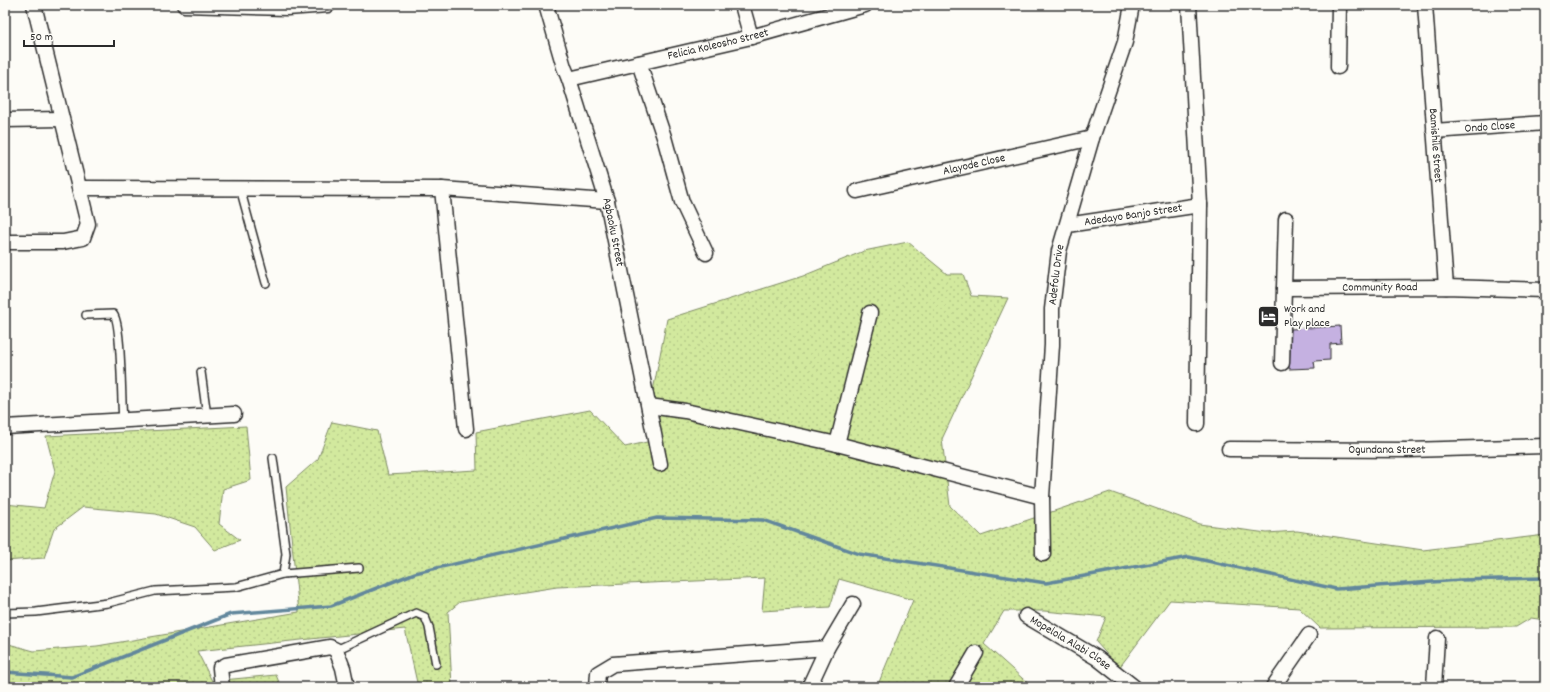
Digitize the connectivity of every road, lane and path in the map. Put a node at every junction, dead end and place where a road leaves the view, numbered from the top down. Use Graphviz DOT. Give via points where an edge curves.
graph roads {
  1 [pos="34,5"];
  2 [pos="184,5"];
  3 [pos="199,5"];
  4 [pos="328,5"];
  5 [pos="546,5"];
  6 [pos="742,5"];
  7 [pos="865,5"];
  8 [pos="1132,5"];
  9 [pos="1189,5"];
  10 [pos="1339,5"];
  11 [pos="1425,5"];
  12 [pos="751,37"];
  13 [pos="639,63"];
  14 [pos="1338,67"];
  15 [pos="569,79"];
  16 [pos="61,118"];
  17 [pos="5,120"];
  18 [pos="1545,123"];
  19 [pos="1434,131"];
  20 [pos="1092,138"];
  21 [pos="79,188"];
  22 [pos="240,188"];
  23 [pos="442,189"];
  24 [pos="857,191"];
  25 [pos="607,201"];
  26 [pos="1200,205"];
  27 [pos="1286,218"];
  28 [pos="1067,225"];
  29 [pos="5,242"];
  30 [pos="706,253"];
  31 [pos="266,283"];
  32 [pos="1446,287"];
  33 [pos="1284,288"];
  34 [pos="1545,290"];
  35 [pos="870,313"];
  36 [pos="86,315"];
  37 [pos="1282,363"];
  38 [pos="202,372"];
  39 [pos="649,406"];
  40 [pos="234,414"];
  41 [pos="207,416"];
  42 [pos="123,420"];
  43 [pos="1197,424"];
  44 [pos="5,427"];
  45 [pos="466,429"];
  46 [pos="837,444"];
  47 [pos="1545,446"];
  48 [pos="1229,449"];
  49 [pos="273,458"];
  50 [pos="660,464"];
  51 [pos="1042,497"];
  52 [pos="1042,554"];
  53 [pos="359,568"];
  54 [pos="283,574"];
  55 [pos="853,604"];
  56 [pos="5,613"];
  57 [pos="1026,616"];
  58 [pos="1309,635"];
  59 [pos="1437,638"];
  60 [pos="827,648"];
  61 [pos="336,650"];
  62 [pos="976,653"];
  63 [pos="436,664"];
  64 [pos="222,687"];
  65 [pos="347,687"];
  66 [pos="597,687"];
  67 [pos="809,687"];
  68 [pos="956,687"];
  69 [pos="1134,687"];
  70 [pos="1273,687"];
  71 [pos="1434,687"];
  1 -- 16 [label="street"];
  2 -- 3 [label="street"];
  3 -- 4 [label="street" via="287,8"];
  5 -- 15 [label="street, Agbaoku Street"];
  6 -- 12 [label="street"];
  7 -- 12 [label="street, Felicia Koleosho Street"];
  8 -- 20 [label="street, Adefolu Drive" via="1125,42"];
  9 -- 26 [label="street"];
  10 -- 14 [label="street"];
  11 -- 19 [label="street, Bamishile Street"];
  12 -- 13 [label="street, Felicia Koleosho Street"];
  13 -- 15 [label="street, Felicia Koleosho Street"];
  13 -- 30 [label="street" via="664,137 682,202"];
  15 -- 25 [label="street, Agbaoku Street"];
  16 -- 17 [label="street"];
  16 -- 21 [label="street"];
  18 -- 19 [label="street, Ondo Close"];
  19 -- 32 [label="street, Bamishile Street"];
  20 -- 24 [label="street, Alayode Close"];
  20 -- 28 [label="street, Adefolu Drive"];
  21 -- 22 [label="street"];
  21 -- 29 [label="street" via="88,224 83,238 63,242"];
  22 -- 23 [label="street"];
  22 -- 31 [label="lane"];
  23 -- 25 [label="street"];
  23 -- 45 [label="street"];
  25 -- 39 [label="street, Agbaoku Street"];
  26 -- 28 [label="street, Adedayo Banjo Street"];
  26 -- 43 [label="street"];
  27 -- 33 [label="street"];
  28 -- 51 [label="street, Adefolu Drive" via="1059,251 1052,309"];
  32 -- 33 [label="street, Community Road"];
  32 -- 34 [label="street, Community Road"];
  33 -- 37 [label="street"];
  35 -- 46 [label="street"];
  36 -- 42 [label="lane" via="115,316 119,334"];
  38 -- 41 [label="lane"];
  39 -- 46 [label="street" via="685,411"];
  39 -- 50 [label="street, Agbaoku Street"];
  40 -- 41 [label="street"];
  41 -- 42 [label="street"];
  42 -- 44 [label="street"];
  46 -- 51 [label="street"];
  47 -- 48 [label="street, Ogundana Street" via="1409,450"];
  49 -- 54 [label="lane" via="286,554"];
  51 -- 52 [label="street, Adefolu Drive"];
  53 -- 54 [label="lane"];
  54 -- 56 [label="lane" via="236,587 155,591 108,603 36,612"];
  55 -- 60 [label="street"];
  57 -- 69 [label="street, Mopelola Alabi Close" via="1097,658"];
  58 -- 70 [label="street"];
  59 -- 71 [label="street"];
  60 -- 66 [label="street" via="613,664 598,673"];
  60 -- 67 [label="street"];
  61 -- 63 [label="lane" via="416,612 425,617 429,627"];
  61 -- 64 [label="street" via="330,647 226,665 220,668"];
  61 -- 65 [label="street"];
  62 -- 68 [label="street"];
}
